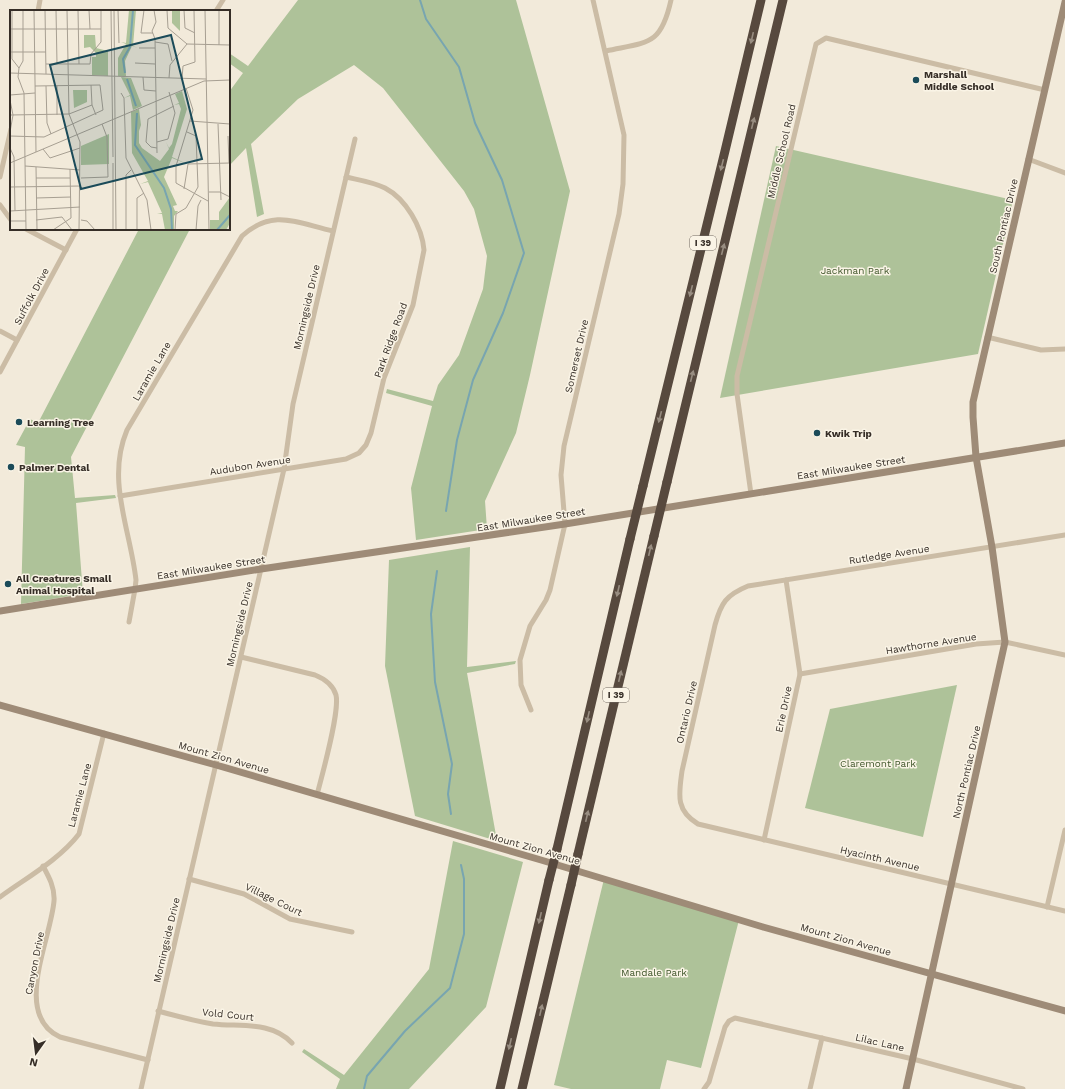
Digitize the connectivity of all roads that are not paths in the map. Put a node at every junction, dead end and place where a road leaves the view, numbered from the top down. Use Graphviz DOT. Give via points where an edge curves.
graph roads {
  1 [pos="40,0"];
  2 [pos="223,0"];
  3 [pos="593,0"];
  4 [pos="671,0"];
  5 [pos="761,0"];
  6 [pos="783,0"];
  7 [pos="1065,2"];
  8 [pos="38,10"];
  9 [pos="217,10"];
  10 [pos="1063,22"];
  11 [pos="606,51"];
  12 [pos="1044,90"];
  13 [pos="10,133"];
  14 [pos="355,139"];
  15 [pos="1028,159"];
  16 [pos="1065,173"];
  17 [pos="0,177"];
  18 [pos="346,177"];
  19 [pos="0,205"];
  20 [pos="10,219"];
  21 [pos="28,230"];
  22 [pos="76,230"];
  23 [pos="333,231"];
  24 [pos="66,250"];
  25 [pos="0,331"];
  26 [pos="987,338"];
  27 [pos="17,340"];
  28 [pos="1065,348"];
  29 [pos="0,372"];
  30 [pos="371,434"];
  31 [pos="1065,443"];
  32 [pos="976,457"];
  33 [pos="284,469"];
  34 [pos="751,494"];
  35 [pos="120,496"];
  36 [pos="565,524"];
  37 [pos="1065,535"];
  38 [pos="992,547"];
  39 [pos="261,569"];
  40 [pos="786,580"];
  41 [pos="136,589"];
  42 [pos="722,604"];
  43 [pos="0,611"];
  44 [pos="129,622"];
  45 [pos="1005,642"];
  46 [pos="1065,655"];
  47 [pos="241,657"];
  48 [pos="800,674"];
  49 [pos="0,705"];
  50 [pos="531,710"];
  51 [pos="104,733"];
  52 [pos="216,765"];
  53 [pos="317,795"];
  54 [pos="692,821"];
  55 [pos="1065,830"];
  56 [pos="764,840"];
  57 [pos="43,866"];
  58 [pos="189,879"];
  59 [pos="951,884"];
  60 [pos="0,897"];
  61 [pos="1047,907"];
  62 [pos="1065,911"];
  63 [pos="352,932"];
  64 [pos="931,974"];
  65 [pos="158,1011"];
  66 [pos="1065,1011"];
  67 [pos="822,1038"];
  68 [pos="292,1043"];
  69 [pos="913,1059"];
  70 [pos="148,1060"];
  71 [pos="1006,1087"];
  72 [pos="141,1089"];
  73 [pos="500,1089"];
  74 [pos="522,1089"];
  75 [pos="704,1089"];
  76 [pos="810,1089"];
  77 [pos="906,1089"];
  78 [pos="1023,1089"];
  1 -- 8 [label="street"];
  2 -- 9 [label="street"];
  3 -- 11 [label="street, Somerset Drive"];
  4 -- 11 [label="street" via="665,23 658,34 642,43"];
  5 -- 73 [label="highway, I 39, one-way, bridge"];
  74 -- 6 [label="highway, I 39, one-way, bridge"];
  7 -- 10 [label="main road, South Pontiac Drive"];
  10 -- 12 [label="main road, South Pontiac Drive"];
  11 -- 36 [label="street, Somerset Drive" via="624,135 623,184 619,214 563,456 561,475"];
  12 -- 15 [label="main road, South Pontiac Drive"];
  12 -- 34 [label="street, Middle School Road" via="826,38 816,44 737,376 737,394"];
  13 -- 17 [label="street"];
  14 -- 18 [label="street, Morningside Drive"];
  15 -- 16 [label="street"];
  15 -- 26 [label="main road, South Pontiac Drive"];
  18 -- 23 [label="street, Morningside Drive"];
  18 -- 30 [label="street, Park Ridge Road" via="375,184 391,192 411,215 421,233 424,246 424,258 413,305 384,378"];
  19 -- 20 [label="street"];
  21 -- 24 [label="street"];
  22 -- 24 [label="street, Suffolk Drive"];
  23 -- 33 [label="street, Morningside Drive" via="291,416"];
  23 -- 35 [label="street, Laramie Lane" via="274,219 253,226 242,236 127,430 121,444 118,464"];
  24 -- 27 [label="street, Suffolk Drive"];
  25 -- 27 [label="street"];
  26 -- 28 [label="street" via="1041,350"];
  26 -- 32 [label="main road, South Pontiac Drive" via="973,402"];
  27 -- 29 [label="street, Suffolk Drive"];
  30 -- 33 [label="street, Audubon Avenue" via="363,449 351,458"];
  31 -- 32 [label="main road, East Milwaukee Street"];
  32 -- 34 [label="main road, East Milwaukee Street"];
  32 -- 38 [label="main road, North Pontiac Drive"];
  33 -- 35 [label="street, Audubon Avenue"];
  33 -- 39 [label="street, Morningside Drive"];
  34 -- 36 [label="main road, East Milwaukee Street"];
  35 -- 41 [label="street, Laramie Lane"];
  36 -- 39 [label="main road, East Milwaukee Street"];
  36 -- 50 [label="street, Somerset Drive" via="550,590 530,626 520,660 521,685"];
  37 -- 38 [label="street, Rutledge Avenue"];
  38 -- 40 [label="street, Rutledge Avenue"];
  38 -- 45 [label="main road, North Pontiac Drive"];
  39 -- 41 [label="main road, East Milwaukee Street"];
  39 -- 47 [label="street, Morningside Drive"];
  40 -- 42 [label="street, Rutledge Avenue" via="748,586 736,591"];
  40 -- 48 [label="street, Erie Drive"];
  41 -- 43 [label="main road, East Milwaukee Street"];
  41 -- 44 [label="street, Laramie Lane"];
  42 -- 54 [label="street, Ontario Drive" via="682,772 679,796 681,807"];
  45 -- 46 [label="street, Hawthorne Avenue"];
  45 -- 48 [label="street, Hawthorne Avenue" via="976,644"];
  45 -- 59 [label="main road, North Pontiac Drive"];
  47 -- 52 [label="street, Morningside Drive"];
  47 -- 53 [label="street" via="315,675 330,683 334,690 337,708"];
  48 -- 56 [label="street, Erie Drive"];
  49 -- 51 [label="main road, Mount Zion Avenue"];
  51 -- 52 [label="main road, Mount Zion Avenue"];
  51 -- 57 [label="street, Laramie Lane" via="78,834 71,844"];
  52 -- 53 [label="main road, Mount Zion Avenue"];
  52 -- 58 [label="street, Morningside Drive"];
  53 -- 64 [label="main road, Mount Zion Avenue"];
  54 -- 56 [label="street, Hyacinth Avenue"];
  55 -- 61 [label="street"];
  56 -- 59 [label="street, Hyacinth Avenue"];
  57 -- 60 [label="street, Laramie Lane"];
  57 -- 70 [label="street, Canyon Drive" via="51,880 54,900 35,993 42,1023 50,1032 60,1037"];
  58 -- 63 [label="street, Village Court" via="244,894 290,919"];
  58 -- 65 [label="street, Morningside Drive"];
  59 -- 61 [label="street, Hyacinth Avenue"];
  59 -- 64 [label="main road, North Pontiac Drive"];
  61 -- 62 [label="street, Hyacinth Avenue"];
  64 -- 66 [label="main road, Mount Zion Avenue"];
  64 -- 69 [label="main road, North Pontiac Drive"];
  65 -- 68 [label="street, Vold Court" via="211,1024 274,1030"];
  65 -- 70 [label="street, Morningside Drive"];
  67 -- 69 [label="street, Lilac Lane"];
  67 -- 75 [label="street, Lilac Lane" via="744,1019 732,1019 725,1027 709,1082"];
  67 -- 76 [label="street"];
  69 -- 71 [label="street, Lilac Lane"];
  69 -- 77 [label="main road, North Pontiac Drive"];
  70 -- 72 [label="street, Morningside Drive"];
  71 -- 78 [label="street, Lilac Lane"];
}
